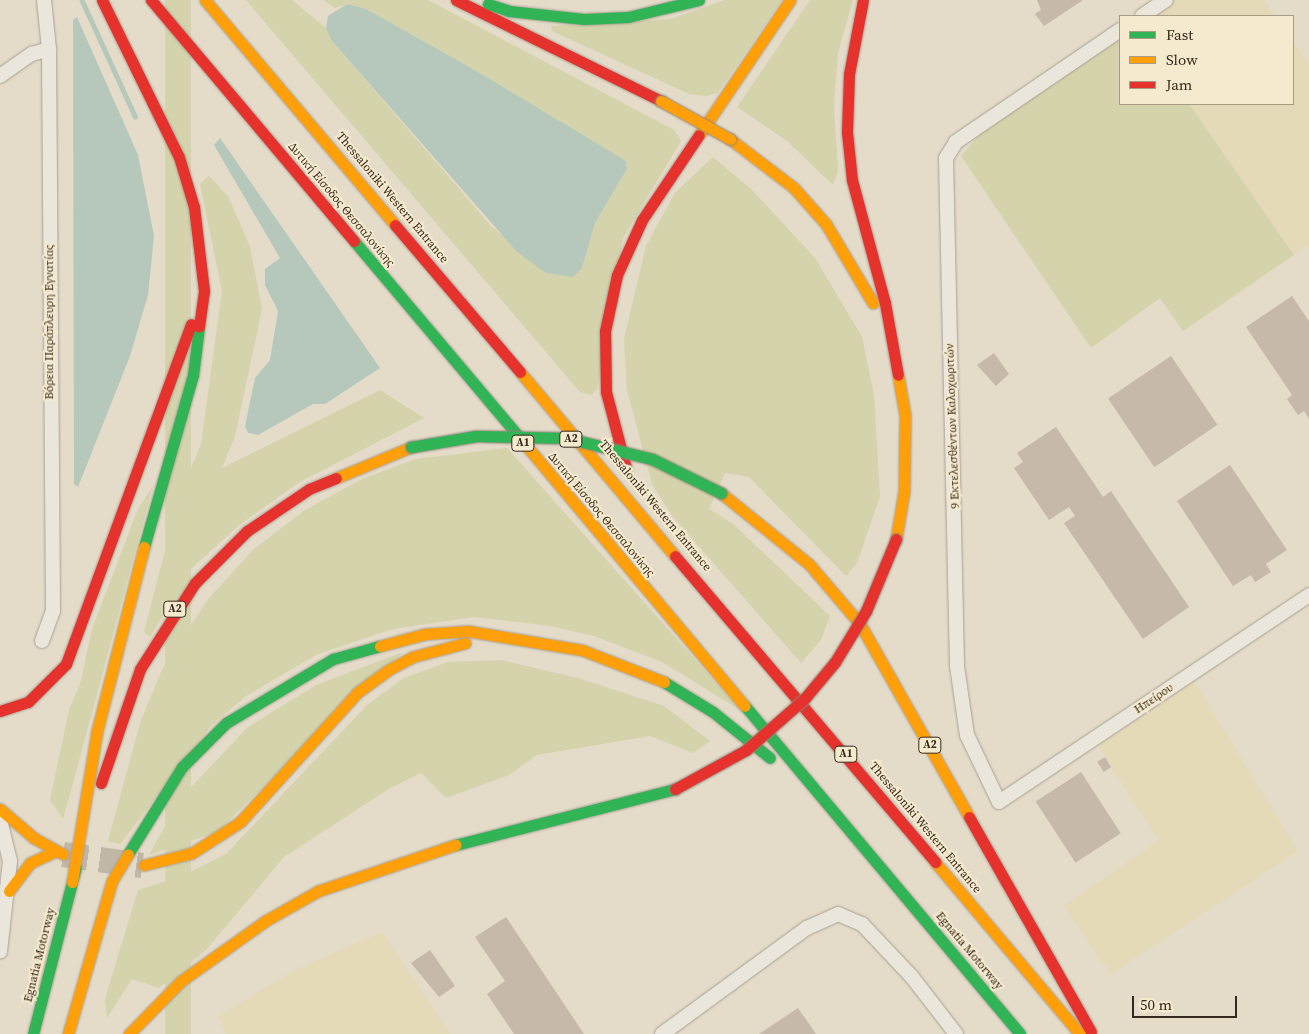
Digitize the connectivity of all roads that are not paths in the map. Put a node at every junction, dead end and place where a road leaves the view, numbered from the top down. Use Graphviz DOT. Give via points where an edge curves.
graph roads {
  1 [pos="44,0"];
  2 [pos="102,0"];
  3 [pos="151,0"];
  4 [pos="205,0"];
  5 [pos="456,0"];
  6 [pos="477,0"];
  7 [pos="699,0"];
  8 [pos="790,0"];
  9 [pos="863,0"];
  10 [pos="1166,0"];
  11 [pos="1144,15"];
  12 [pos="1119,31"];
  13 [pos="49,49"];
  14 [pos="0,76"];
  15 [pos="204,291"];
  16 [pos="890,340"];
  17 [pos="694,573"];
  18 [pos="1309,595"];
  19 [pos="503,636"];
  20 [pos="42,642"];
  21 [pos="0,711"];
  22 [pos="999,802"];
  23 [pos="0,809"];
  24 [pos="0,820"];
  25 [pos="144,865"];
  26 [pos="72,882"];
  27 [pos="896,886"];
  28 [pos="9,891"];
  29 [pos="0,951"];
  30 [pos="33,1034"];
  31 [pos="68,1034"];
  32 [pos="128,1034"];
  33 [pos="662,1034"];
  34 [pos="956,1034"];
  35 [pos="1020,1034"];
  36 [pos="1080,1034"];
  37 [pos="1093,1034"];
  1 -- 13 [label="street, Βόρεια Παράπλευρη Εγνατίας"];
  2 -- 15 [label="highway" via="179,157 194,207"];
  3 -- 27 [label="highway, Δυτική Είσοδος Θεσσαλονίκης / Α1"];
  4 -- 17 [label="highway, Thessaloniki Western Entrance / Α1"];
  5 -- 16 [label="highway, bridge" via="661,101 730,140 794,188 826,224 861,275"];
  6 -- 7 [label="highway" via="509,11 584,18 628,17"];
  8 -- 17 [label="highway" via="642,220 617,275 605,332 610,422 633,483"];
  9 -- 16 [label="highway" via="849,74 847,132 852,180 885,303"];
  10 -- 11 [label="street"];
  12 -- 22 [label="street, 9 Εκτελεσθέντων Καλοχωριτών" via="956,142 945,164 957,666 967,735"];
  13 -- 14 [label="street" via="32,54"];
  13 -- 20 [label="street, Βόρεια Παράπλευρη Εγνατίας" via="53,611"];
  15 -- 21 [label="highway" via="66,664 28,702"];
  15 -- 26 [label="highway" via="193,375 162,475 97,731"];
  16 -- 32 [label="highway, bridge" via="901,383 906,441 896,539 866,611 835,662 805,698 746,750 675,789 629,804 440,848 318,890 188,976"];
  17 -- 36 [label="highway, Thessaloniki Western Entrance / Α1"];
  18 -- 22 [label="street, Ηπείρου"];
  19 -- 25 [label="highway" via="438,649 388,670 358,692 240,822 192,853"];
  19 -- 27 [label="highway" via="582,650 626,664 713,712 766,755 841,837"];
  19 -- 31 [label="highway" via="468,631 425,634 342,656 250,706 207,739 161,796 112,881"];
  23 -- 28 [label="highway" via="58,853 30,863"];
  24 -- 28 [label="street" via="10,861"];
  26 -- 30 [label="highway, Egnatia Motorway / Α2"];
  26 -- 37 [label="highway, Α2, bridge" via="140,669 194,583 247,531 309,488 411,447 476,436 567,438 652,459 721,493 809,564 860,624"];
  27 -- 35 [label="highway, Egnatia Motorway / Α1"];
  28 -- 29 [label="street"];
  33 -- 34 [label="street" via="807,928 838,914 862,924"];
}
